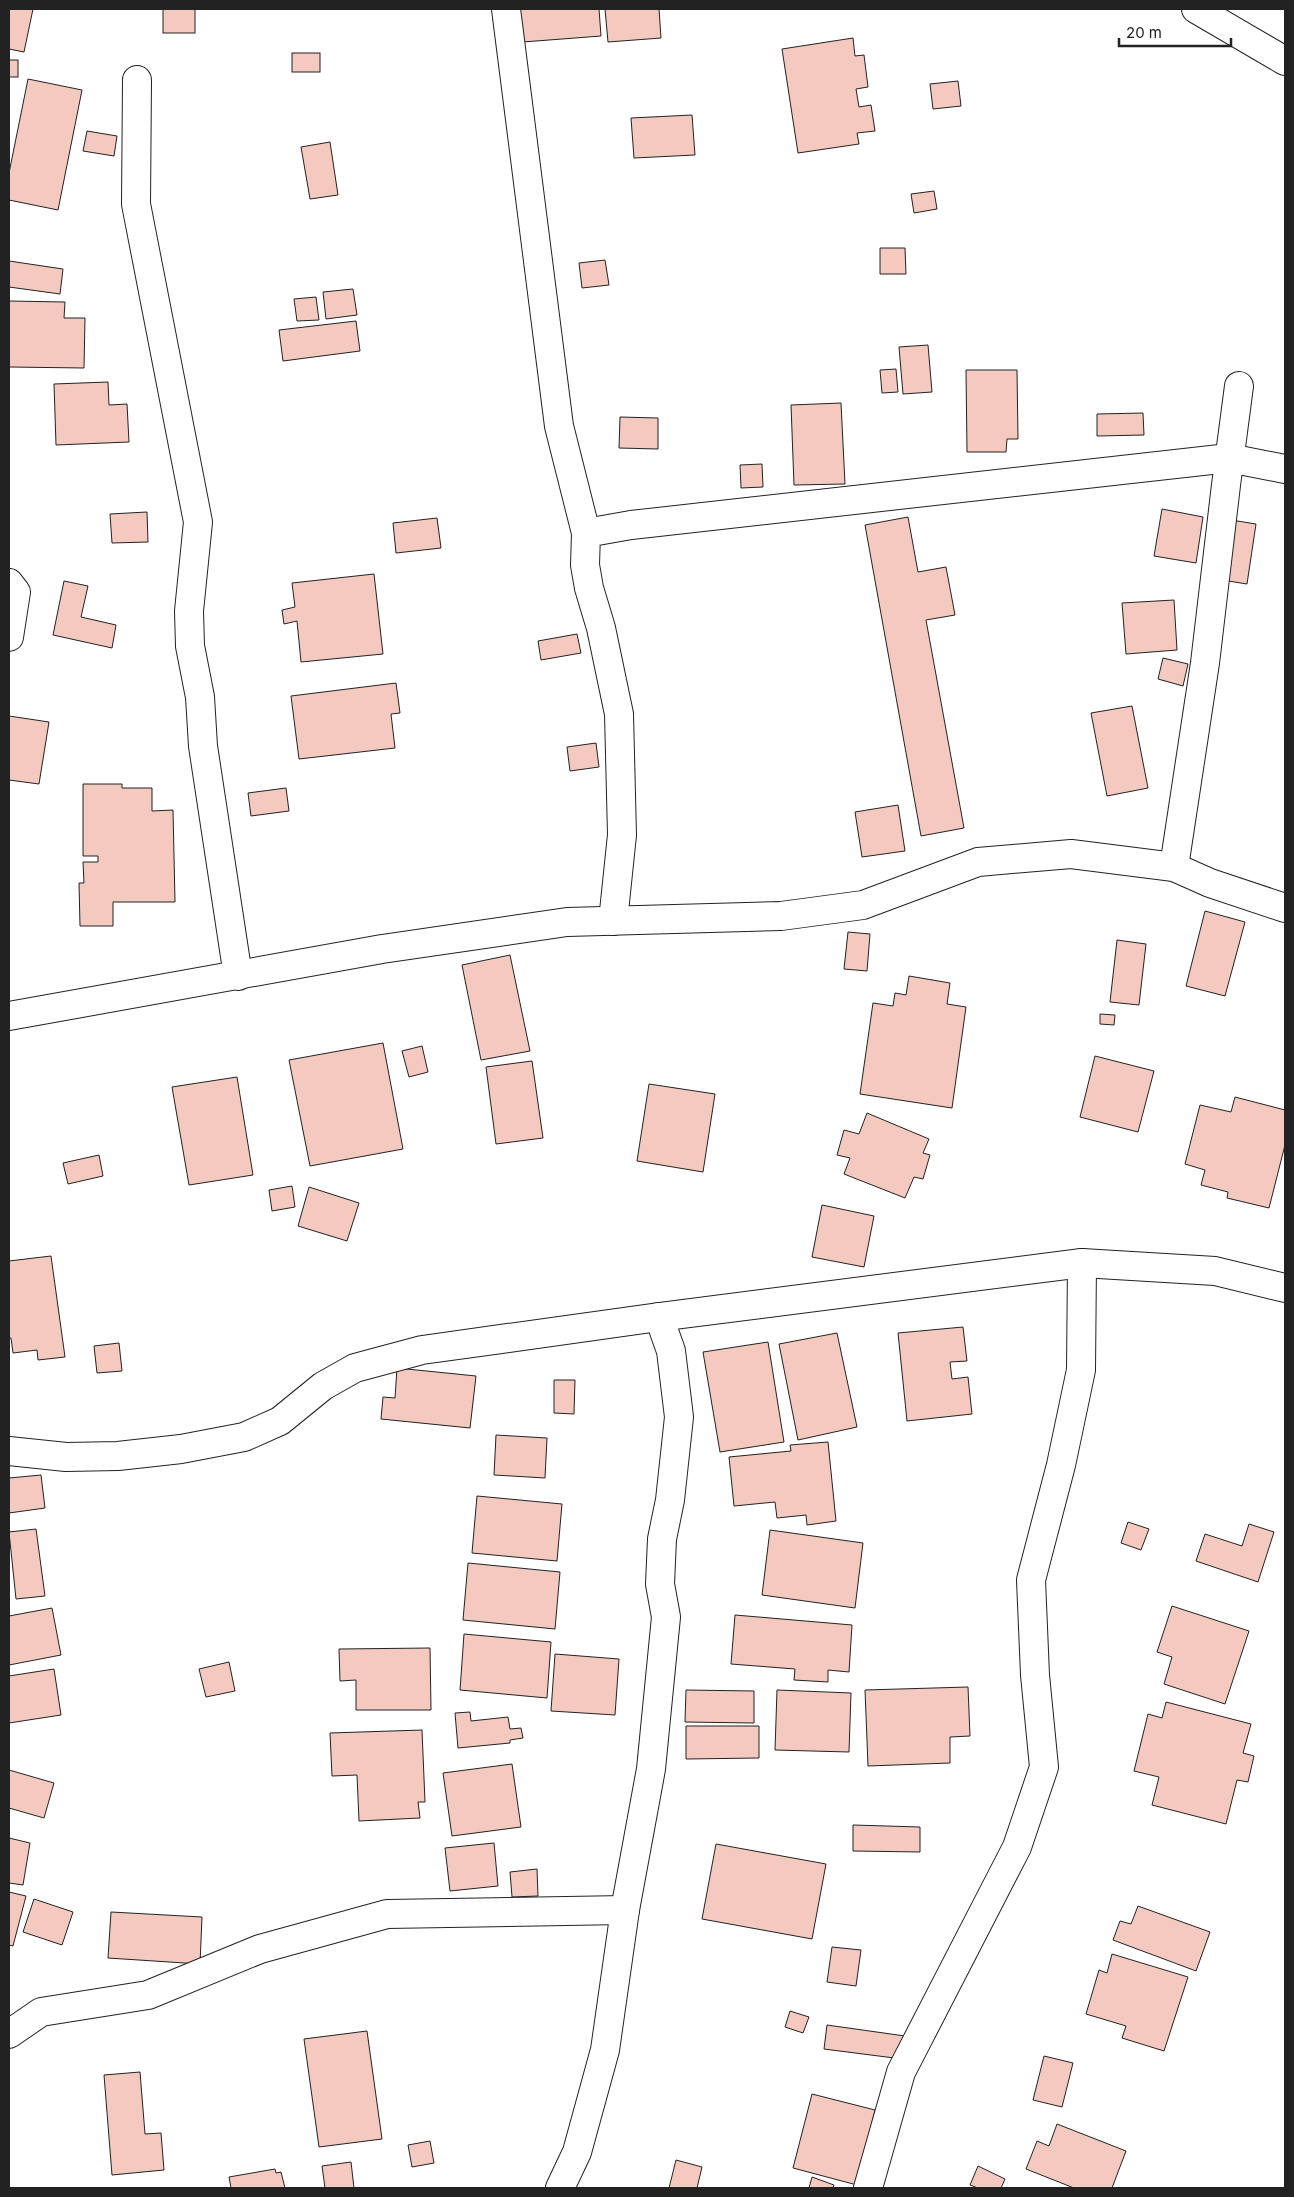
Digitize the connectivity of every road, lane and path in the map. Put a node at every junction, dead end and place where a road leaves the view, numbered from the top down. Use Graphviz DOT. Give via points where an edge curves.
graph roads {
  1 [pos="506,9"];
  2 [pos="1196,9"];
  3 [pos="1285,61"];
  4 [pos="137,80"];
  5 [pos="1240,386"];
  6 [pos="1229,458"];
  7 [pos="1285,469"];
  8 [pos="586,533"];
  9 [pos="9,584"];
  10 [pos="9,637"];
  11 [pos="1174,866"];
  12 [pos="1285,908"];
  13 [pos="613,921"];
  14 [pos="238,976"];
  15 [pos="9,1016"];
  16 [pos="1082,1263"];
  17 [pos="1285,1288"];
  18 [pos="659,1317"];
  19 [pos="9,1450"];
  20 [pos="625,1910"];
  21 [pos="9,2034"];
  22 [pos="560,2188"];
  23 [pos="868,2188"];
  1 -- 8 [label="street" via="559,426"];
  2 -- 3 [label="street"];
  4 -- 14 [label="street" via="136,204 198,522 189,610 190,646 200,697 203,746"];
  5 -- 6 [label="street"];
  6 -- 7 [label="street"];
  6 -- 8 [label="street" via="631,525"];
  6 -- 11 [label="street" via="1206,663"];
  8 -- 13 [label="street" via="589,588 619,714 622,835"];
  9 -- 10 [label="street" via="16,592"];
  11 -- 12 [label="street" via="1210,883"];
  11 -- 13 [label="street" via="1071,854 978,862 863,905 781,916"];
  13 -- 14 [label="street" via="558,924 382,949"];
  14 -- 15 [label="street"];
  16 -- 17 [label="street" via="1215,1272"];
  16 -- 18 [label="street"];
  16 -- 23 [label="street" via="1081,1370 1061,1465 1031,1580 1035,1676 1044,1767 1017,1848 901,2072"];
  18 -- 19 [label="street" via="422,1350 355,1368 323,1386 280,1421 244,1438 181,1450 118,1456 66,1456"];
  18 -- 20 [label="street" via="671,1351 679,1417 670,1500 662,1539 660,1584 666,1617 651,1769"];
  20 -- 21 [label="street" via="387,1914 260,1949 148,1995 41,2012"];
  20 -- 22 [label="street" via="605,2050 578,2152"];
}
